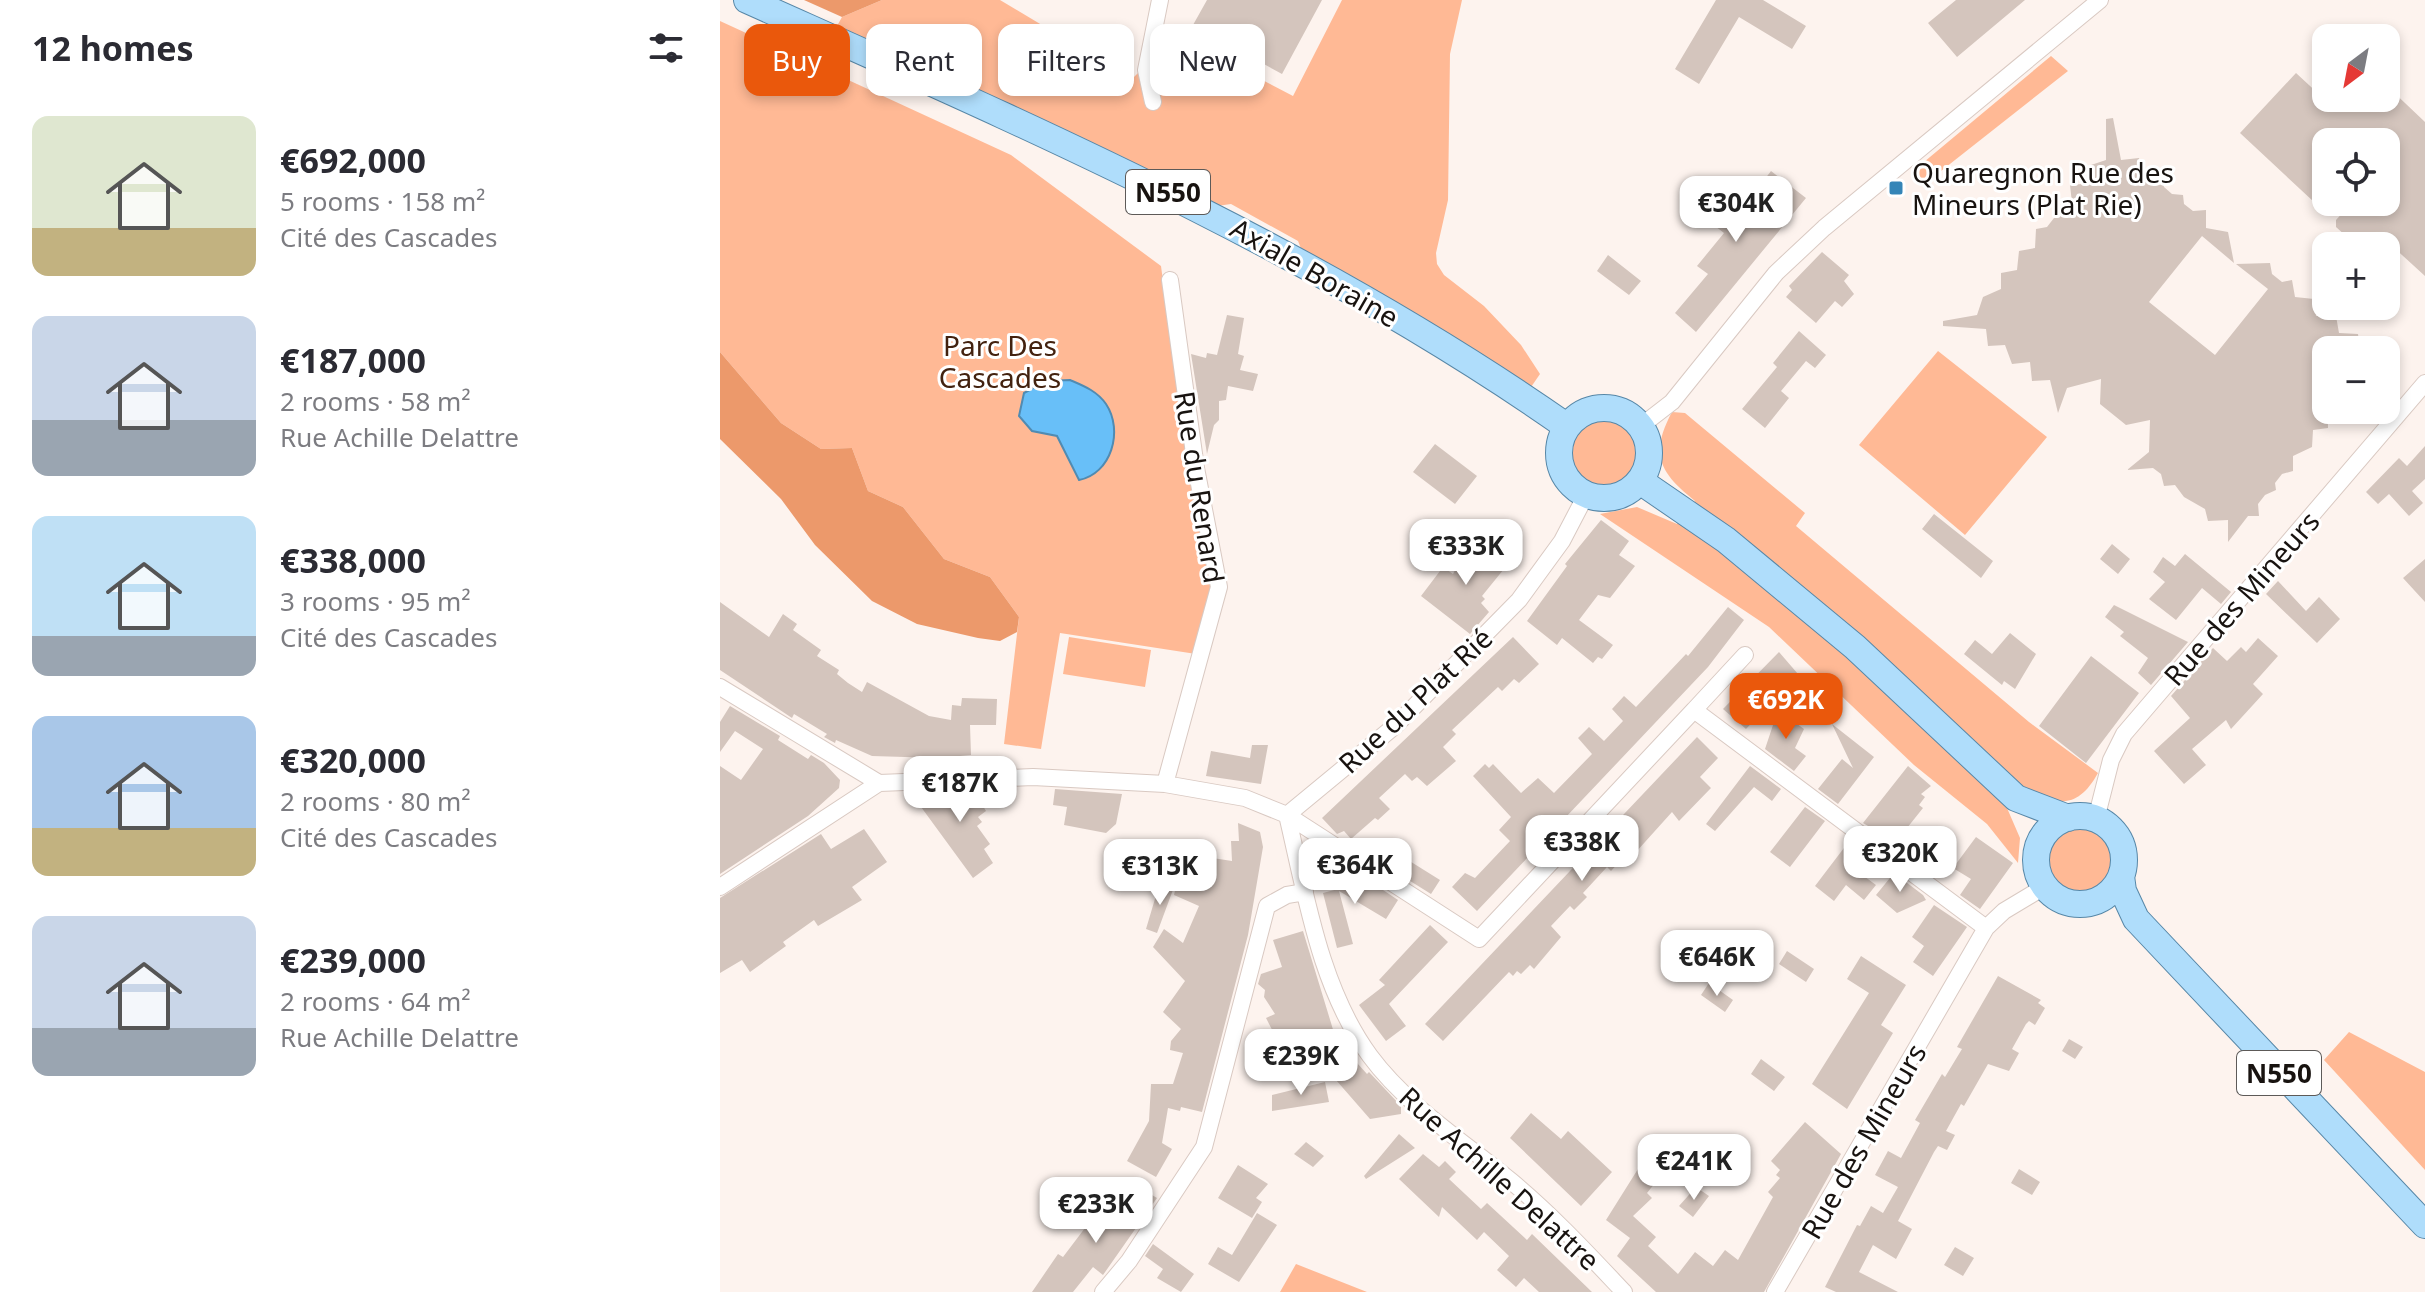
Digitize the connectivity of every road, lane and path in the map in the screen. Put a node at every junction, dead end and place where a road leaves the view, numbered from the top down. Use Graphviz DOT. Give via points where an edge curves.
graph roads {
  1 [pos="747,0"];
  2 [pos="1160,0"];
  3 [pos="2100,0"];
  4 [pos="1153,102"];
  5 [pos="1170,280"];
  6 [pos="2420,388"];
  7 [pos="1566,426"];
  8 [pos="1641,426"];
  9 [pos="1640,481"];
  10 [pos="1586,495"];
  11 [pos="1745,655"];
  12 [pos="720,687"];
  13 [pos="1694,710"];
  14 [pos="879,783"];
  15 [pos="1165,784"];
  16 [pos="2016,798"];
  17 [pos="1287,815"];
  18 [pos="2068,818"];
  19 [pos="2096,819"];
  20 [pos="2038,846"];
  21 [pos="2121,876"];
  22 [pos="720,887"];
  23 [pos="2044,887"];
  24 [pos="1305,892"];
  25 [pos="2086,904"];
  26 [pos="2136,919"];
  27 [pos="1986,928"];
  28 [pos="2425,1225"];
  29 [pos="1103,1292"];
  30 [pos="1624,1292"];
  31 [pos="1775,1292"];
  1 -- 7 [label="main road, Axiale Boraine / N550" via="1202,208 1398,318"];
  2 -- 4 [label="street" via="1146,70"];
  3 -- 8 [label="street" via="1814,237 1753,299 1672,402"];
  5 -- 15 [label="street, Rue du Renard" via="1219,587"];
  6 -- 19 [label="street, Rue des Mineurs" via="2124,734 2111,760"];
  7 -- 8 [label="main road" via="1589,409 1604,407 1631,416"];
  7 -- 10 [label="main road" via="1557,452 1559,465 1574,488"];
  8 -- 9 [label="main road" via="1649,454"];
  9 -- 10 [label="main road" via="1621,495"];
  9 -- 16 [label="main road" via="1726,540 1855,647"];
  10 -- 17 [label="street, Rue du Plat Rié" via="1562,541 1519,600 1396,725"];
  11 -- 13 [label="street"];
  12 -- 14 [label="street"];
  13 -- 17 [label="street" via="1479,939"];
  13 -- 27 [label="street"];
  14 -- 15 [label="street" via="1033,777"];
  14 -- 22 [label="street"];
  15 -- 17 [label="street" via="1245,798"];
  16 -- 18 [label="main road"];
  16 -- 20 [label="main road"];
  17 -- 24 [label="street, Rue Achille Delattre"];
  18 -- 19 [label="main road"];
  18 -- 20 [label="main road" via="2044,833"];
  19 -- 21 [label="main road, N550" via="2118,838"];
  20 -- 23 [label="main road" via="2037,874"];
  21 -- 25 [label="main road" via="2107,895"];
  21 -- 26 [label="main road, N550"];
  23 -- 25 [label="main road, N550" via="2063,901"];
  23 -- 27 [label="street, Rue des Mineurs"];
  24 -- 29 [label="street" via="1267,906 1204,1147"];
  24 -- 30 [label="street, Rue Achille Delattre" via="1337,998 1371,1057 1418,1106 1522,1190"];
  25 -- 26 [label="main road, N550"];
  26 -- 28 [label="main road, N550"];
  27 -- 31 [label="street, Rue des Mineurs"];
}
